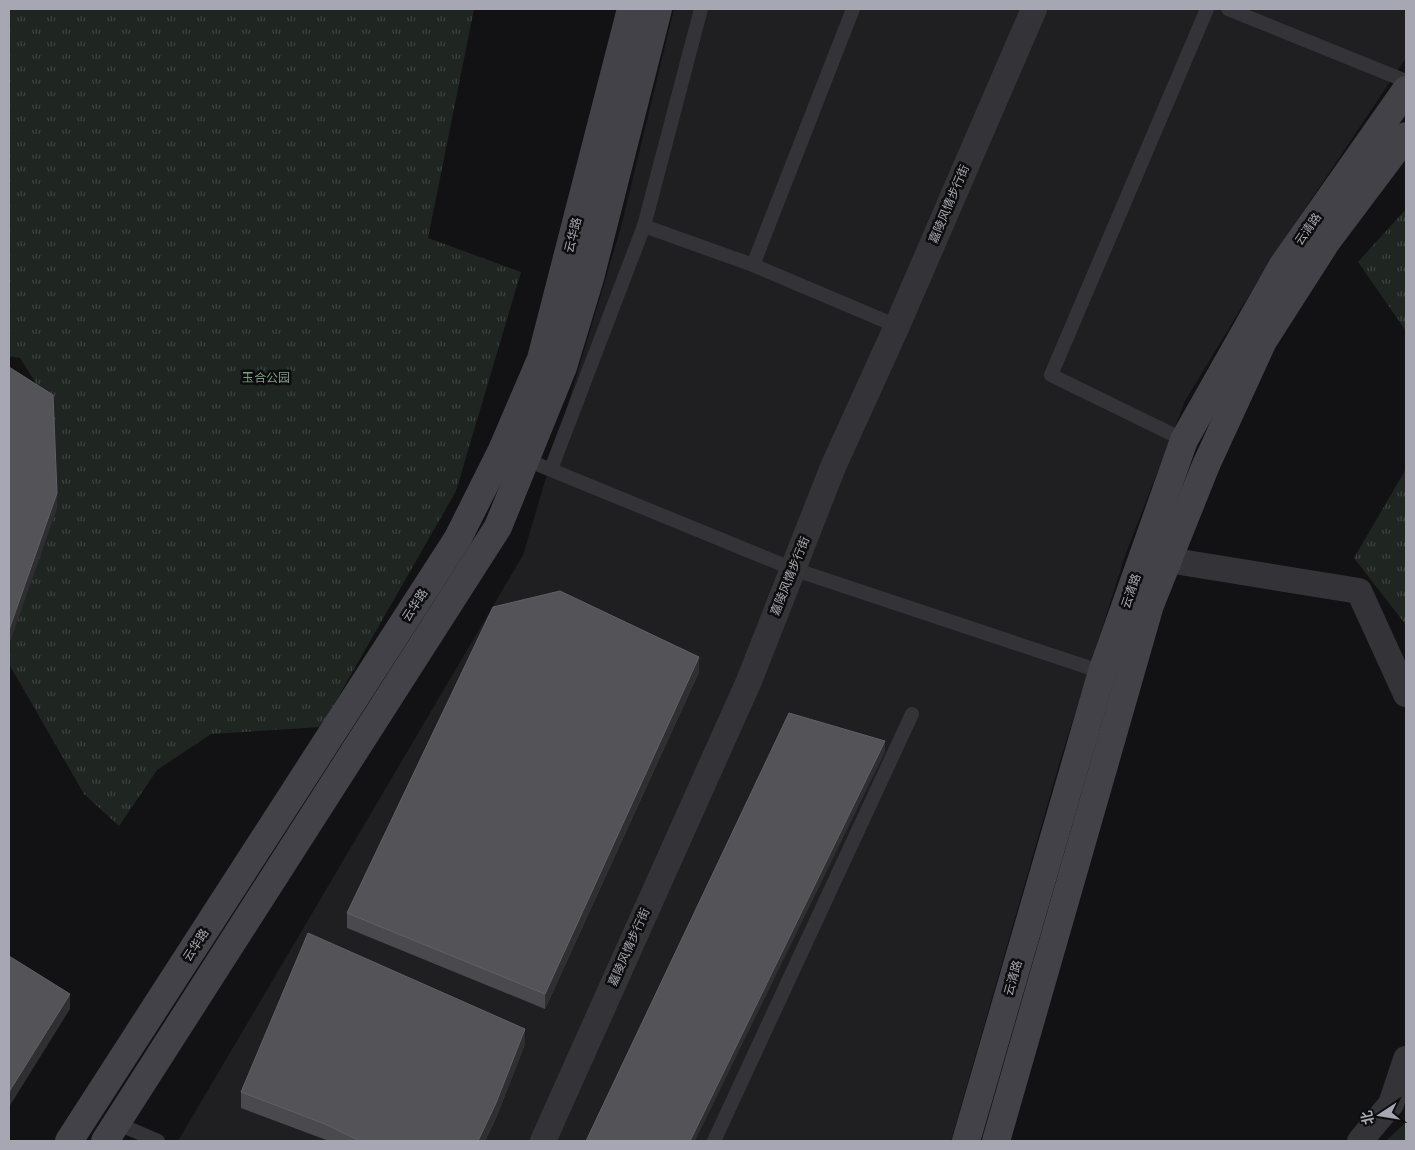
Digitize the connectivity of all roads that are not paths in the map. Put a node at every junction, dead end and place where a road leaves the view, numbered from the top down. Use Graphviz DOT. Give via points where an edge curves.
graph roads {
  1 [pos="631,9"];
  2 [pos="658,9"];
  3 [pos="701,9"];
  4 [pos="853,9"];
  5 [pos="1034,9"];
  6 [pos="1206,9"];
  7 [pos="1228,9"];
  8 [pos="1406,81"];
  9 [pos="1406,90"];
  10 [pos="1406,136"];
  11 [pos="644,226"];
  12 [pos="753,265"];
  13 [pos="897,326"];
  14 [pos="1184,440"];
  15 [pos="514,455"];
  16 [pos="551,469"];
  17 [pos="1168,560"];
  18 [pos="793,569"];
  19 [pos="1102,672"];
  20 [pos="1406,694"];
  21 [pos="912,714"];
  22 [pos="1406,1059"];
  23 [pos="111,1132"];
  24 [pos="69,1141"];
  25 [pos="158,1141"];
  26 [pos="542,1141"];
  27 [pos="714,1141"];
  28 [pos="966,1141"];
  29 [pos="996,1141"];
  30 [pos="1360,1141"];
  1 -- 15 [label="street, 云华路"];
  2 -- 15 [label="street" via="564,368"];
  3 -- 11 [label="lane"];
  4 -- 12 [label="lane"];
  5 -- 13 [label="street, 嘉陵风情步行街"];
  6 -- 14 [label="lane" via="1051,375"];
  7 -- 8 [label="lane"];
  9 -- 14 [label="street, 云清路" via="1283,264"];
  10 -- 17 [label="street" via="1327,242 1263,341 1206,465"];
  11 -- 12 [label="lane"];
  11 -- 16 [label="lane"];
  12 -- 13 [label="lane"];
  13 -- 18 [label="street, 嘉陵风情步行街" via="833,467"];
  14 -- 19 [label="street, 云清路"];
  15 -- 16 [label="lane"];
  15 -- 23 [label="street" via="498,527"];
  15 -- 24 [label="street, 云华路"];
  16 -- 18 [label="lane"];
  17 -- 20 [label="street" via="1359,591"];
  17 -- 29 [label="street" via="1150,605"];
  18 -- 19 [label="lane"];
  18 -- 26 [label="street, 嘉陵风情步行街" via="748,681"];
  19 -- 28 [label="street, 云清路"];
  21 -- 27 [label="lane"];
  22 -- 30 [label="street" via="1391,1104"];
  23 -- 25 [label="lane"];
}
